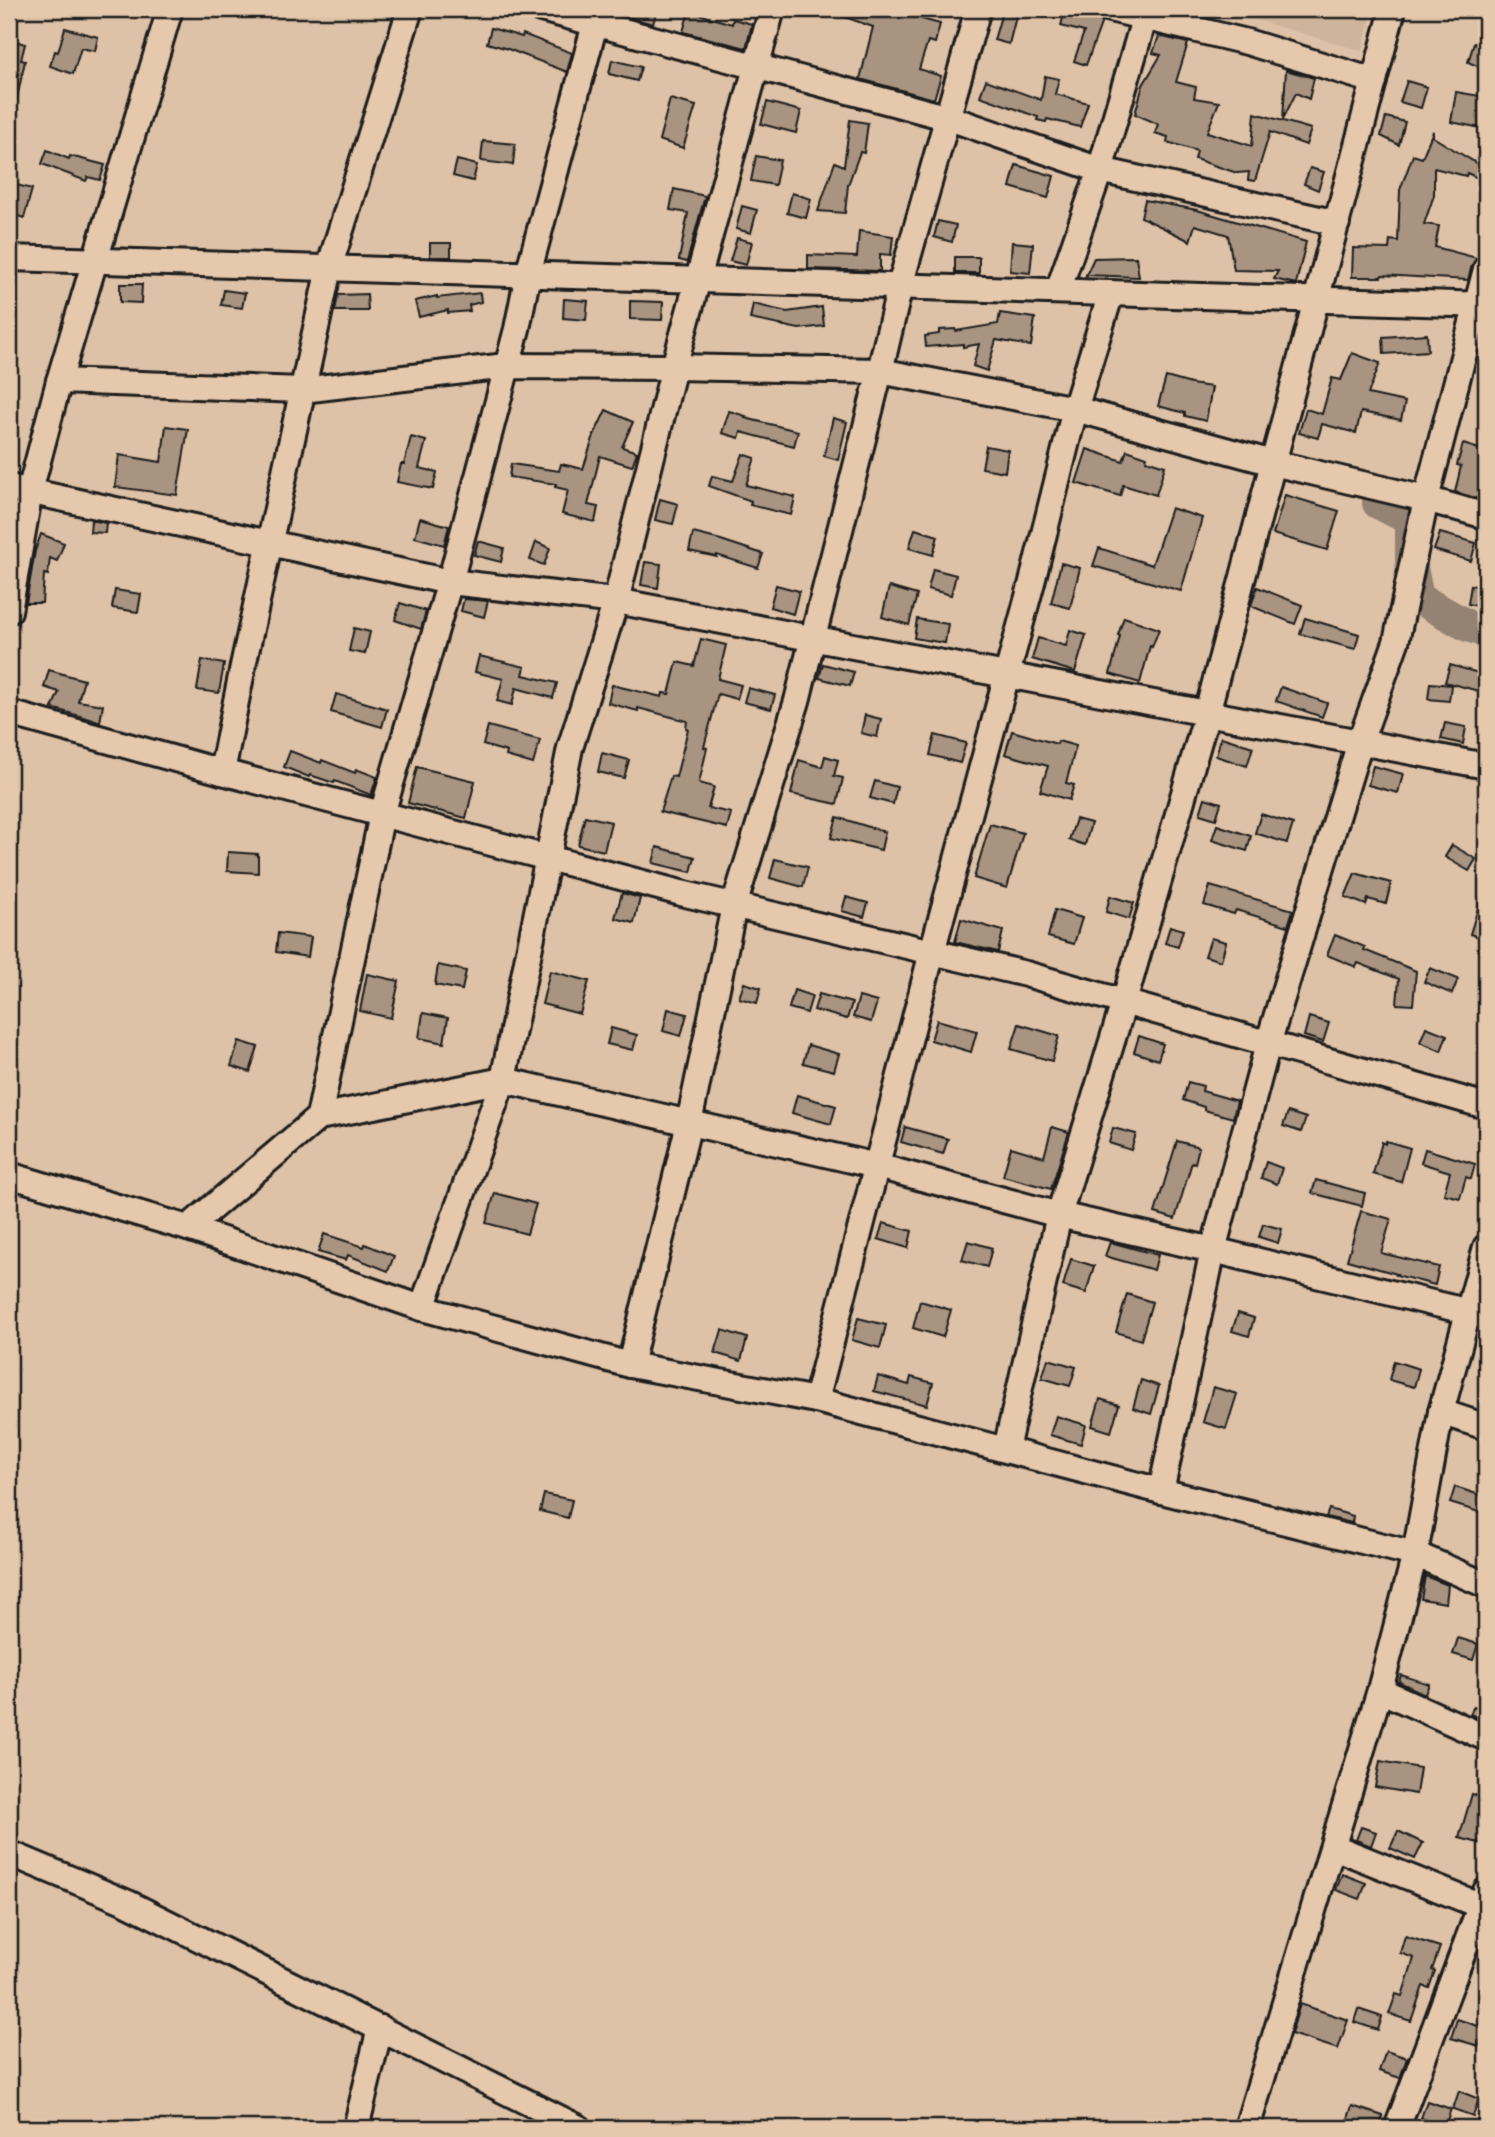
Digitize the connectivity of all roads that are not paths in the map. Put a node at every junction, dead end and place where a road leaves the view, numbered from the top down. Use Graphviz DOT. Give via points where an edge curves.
graph roads {
  1 [pos="170,9"];
  2 [pos="410,9"];
  3 [pos="541,9"];
  4 [pos="772,9"];
  5 [pos="978,9"];
  6 [pos="1110,9"];
  7 [pos="1393,9"];
  8 [pos="1145,13"];
  9 [pos="597,15"];
  10 [pos="756,67"];
  11 [pos="1374,80"];
  12 [pos="949,118"];
  13 [pos="1100,170"];
  14 [pos="1337,223"];
  15 [pos="9,258"];
  16 [pos="94,260"];
  17 [pos="329,268"];
  18 [pos="1486,269"];
  19 [pos="528,274"];
  20 [pos="699,280"];
  21 [pos="900,286"];
  22 [pos="1058,291"];
  23 [pos="1111,293"];
  24 [pos="1316,300"];
  25 [pos="1482,305"];
  26 [pos="506,366"];
  27 [pos="674,367"];
  28 [pos="880,372"];
  29 [pos="60,381"];
  30 [pos="302,390"];
  31 [pos="1075,410"];
  32 [pos="1273,463"];
  33 [pos="19,489"];
  34 [pos="1426,499"];
  35 [pos="1486,516"];
  36 [pos="271,543"];
  37 [pos="450,582"];
  38 [pos="616,601"];
  39 [pos="9,611"];
  40 [pos="813,639"];
  41 [pos="1005,675"];
  42 [pos="9,713"];
  43 [pos="1207,713"];
  44 [pos="1360,742"];
  45 [pos="1486,766"];
  46 [pos="222,772"];
  47 [pos="382,814"];
  48 [pos="549,858"];
  49 [pos="734,906"];
  50 [pos="932,952"];
  51 [pos="1124,1002"];
  52 [pos="1269,1044"];
  53 [pos="503,1080"];
  54 [pos="1486,1106"];
  55 [pos="319,1117"];
  56 [pos="689,1123"];
  57 [pos="877,1166"];
  58 [pos="9,1175"];
  59 [pos="1059,1215"];
  60 [pos="188,1228"];
  61 [pos="1486,1247"];
  62 [pos="1213,1250"];
  63 [pos="422,1308"];
  64 [pos="1477,1314"];
  65 [pos="629,1364"];
  66 [pos="816,1400"];
  67 [pos="1441,1412"];
  68 [pos="1486,1427"];
  69 [pos="1006,1449"];
  70 [pos="1161,1491"];
  71 [pos="1415,1554"];
  72 [pos="1486,1585"];
  73 [pos="1380,1690"];
  74 [pos="1486,1738"];
  75 [pos="1334,1847"];
  76 [pos="9,1853"];
  77 [pos="1484,1901"];
  78 [pos="380,2028"];
  79 [pos="356,2128"];
  80 [pos="579,2128"];
  81 [pos="1247,2128"];
  82 [pos="1397,2128"];
  1 -- 16 [label="street"];
  2 -- 17 [label="street"];
  3 -- 9 [label="street"];
  4 -- 10 [label="street"];
  5 -- 12 [label="street"];
  6 -- 8 [label="street"];
  7 -- 11 [label="street"];
  8 -- 11 [label="street"];
  8 -- 13 [label="street"];
  9 -- 10 [label="street"];
  9 -- 19 [label="street"];
  10 -- 12 [label="street"];
  10 -- 20 [label="street"];
  11 -- 14 [label="street"];
  12 -- 13 [label="street"];
  12 -- 21 [label="street"];
  13 -- 14 [label="street"];
  13 -- 22 [label="street"];
  14 -- 24 [label="street"];
  15 -- 16 [label="street"];
  16 -- 17 [label="street"];
  16 -- 29 [label="street"];
  17 -- 19 [label="street"];
  17 -- 30 [label="street"];
  18 -- 25 [label="street"];
  19 -- 20 [label="street"];
  19 -- 26 [label="street"];
  20 -- 21 [label="street"];
  20 -- 27 [label="street"];
  21 -- 22 [label="street"];
  21 -- 28 [label="street"];
  22 -- 23 [label="street"];
  23 -- 24 [label="street"];
  23 -- 31 [label="street"];
  24 -- 25 [label="street"];
  24 -- 32 [label="street"];
  25 -- 34 [label="street"];
  26 -- 27 [label="street"];
  26 -- 30 [label="street"];
  26 -- 37 [label="street"];
  27 -- 28 [label="street"];
  27 -- 38 [label="street"];
  28 -- 31 [label="street"];
  28 -- 40 [label="street"];
  29 -- 30 [label="street"];
  29 -- 33 [label="street"];
  30 -- 36 [label="street"];
  31 -- 32 [label="street"];
  31 -- 41 [label="street"];
  32 -- 34 [label="street"];
  32 -- 43 [label="street"];
  33 -- 36 [label="street"];
  33 -- 39 [label="street"];
  34 -- 35 [label="street"];
  34 -- 44 [label="street" via="1396,642"];
  36 -- 37 [label="street"];
  36 -- 46 [label="street"];
  37 -- 38 [label="street"];
  37 -- 47 [label="street"];
  38 -- 40 [label="street"];
  38 -- 48 [label="street" via="570,748"];
  40 -- 41 [label="street"];
  40 -- 49 [label="street"];
  41 -- 43 [label="street"];
  41 -- 50 [label="street"];
  42 -- 46 [label="street"];
  43 -- 44 [label="street"];
  43 -- 51 [label="street"];
  44 -- 45 [label="street"];
  44 -- 52 [label="street"];
  46 -- 47 [label="street"];
  47 -- 48 [label="street"];
  47 -- 55 [label="street"];
  48 -- 49 [label="street"];
  48 -- 53 [label="street"];
  49 -- 50 [label="street"];
  49 -- 56 [label="street"];
  50 -- 51 [label="street"];
  50 -- 57 [label="street"];
  51 -- 52 [label="street"];
  51 -- 59 [label="street"];
  52 -- 54 [label="street"];
  52 -- 62 [label="street"];
  53 -- 55 [label="street"];
  53 -- 56 [label="street"];
  53 -- 63 [label="street"];
  55 -- 60 [label="street"];
  56 -- 57 [label="street"];
  56 -- 65 [label="street"];
  57 -- 59 [label="street"];
  57 -- 66 [label="street"];
  58 -- 60 [label="street"];
  59 -- 62 [label="street"];
  59 -- 69 [label="street"];
  60 -- 63 [label="street"];
  61 -- 64 [label="street"];
  62 -- 64 [label="street"];
  62 -- 70 [label="street"];
  63 -- 65 [label="street"];
  64 -- 67 [label="street"];
  65 -- 66 [label="street"];
  66 -- 69 [label="street"];
  67 -- 68 [label="street"];
  67 -- 71 [label="street"];
  69 -- 70 [label="street"];
  70 -- 71 [label="street"];
  71 -- 72 [label="street"];
  71 -- 73 [label="street"];
  73 -- 74 [label="street"];
  73 -- 75 [label="street"];
  75 -- 77 [label="street"];
  75 -- 81 [label="street"];
  76 -- 78 [label="street" via="128,1903"];
  77 -- 82 [label="street"];
  78 -- 79 [label="street"];
  78 -- 80 [label="street"];
}
